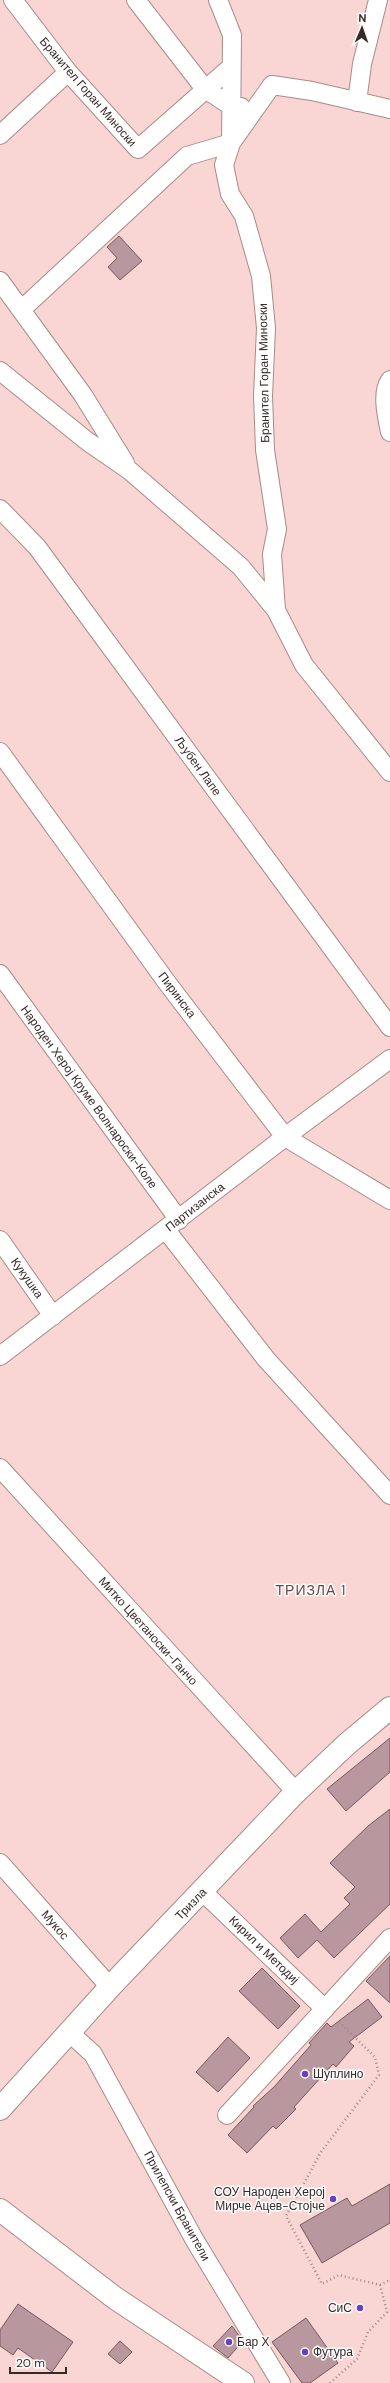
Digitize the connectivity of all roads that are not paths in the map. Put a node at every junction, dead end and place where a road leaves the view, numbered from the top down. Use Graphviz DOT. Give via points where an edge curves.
graph roads {
  1 [pos="13,0"];
  2 [pos="136,0"];
  3 [pos="218,0"];
  4 [pos="378,0"];
  5 [pos="231,67"];
  6 [pos="68,72"];
  7 [pos="205,89"];
  8 [pos="357,102"];
  9 [pos="231,106"];
  10 [pos="254,109"];
  11 [pos="390,109"];
  12 [pos="0,135"];
  13 [pos="231,143"];
  14 [pos="0,281"];
  15 [pos="21,310"];
  16 [pos="0,371"];
  17 [pos="390,380"];
  18 [pos="390,432"];
  19 [pos="129,470"];
  20 [pos="0,509"];
  21 [pos="276,610"];
  22 [pos="0,752"];
  23 [pos="390,772"];
  24 [pos="0,974"];
  25 [pos="390,1027"];
  26 [pos="390,1060"];
  27 [pos="285,1137"];
  28 [pos="390,1200"];
  29 [pos="173,1225"];
  30 [pos="0,1240"];
  31 [pos="53,1316"];
  32 [pos="0,1356"];
  33 [pos="0,1468"];
  34 [pos="390,1495"];
  35 [pos="390,1708"];
  36 [pos="296,1792"];
  37 [pos="0,1862"];
  38 [pos="203,1892"];
  39 [pos="390,1938"];
  40 [pos="110,1987"];
  41 [pos="325,2009"];
  42 [pos="70,2033"];
  43 [pos="0,2109"];
  44 [pos="227,2115"];
  45 [pos="0,2210"];
  46 [pos="243,2383"];
  47 [pos="281,2383"];
  1 -- 6 [label="street, Бранител Горан Миноски"];
  2 -- 7 [label="street"];
  3 -- 5 [label="street, Бранител Горан Миноски" via="232,35"];
  4 -- 8 [label="street" via="362,64"];
  5 -- 7 [label="street, Бранител Горан Миноски"];
  5 -- 9 [label="street, Бранител Горан Миноски"];
  6 -- 7 [label="street, Бранител Горан Миноски" via="138,149"];
  6 -- 12 [label="street"];
  7 -- 9 [label="street"];
  8 -- 10 [label="street" via="272,85"];
  8 -- 11 [label="street"];
  9 -- 10 [label="street"];
  9 -- 13 [label="street, Бранител Горан Миноски"];
  10 -- 13 [label="street"];
  13 -- 15 [label="street" via="187,156"];
  13 -- 21 [label="street, Бранител Горан Миноски" via="224,165 230,194 244,216 261,276 266,328 263,396 265,450 276,529 272,554"];
  14 -- 15 [label="street, Бранител Горан Миноски"];
  15 -- 19 [label="street, Бранител Горан Миноски" via="82,395"];
  16 -- 19 [label="street, Бранител Горан Миноски" via="87,441"];
  17 -- 18 [label="street" via="387,385 386,412"];
  19 -- 21 [label="street, Бранител Горан Миноски" via="241,567"];
  20 -- 25 [label="street, Љубен Лапе" via="36,547"];
  21 -- 23 [label="street, Бранител Горан Миноски" via="304,665"];
  22 -- 27 [label="street, Пиринска" via="168,984"];
  24 -- 29 [label="street, Народен Херој Круме Волнароски-Коле"];
  26 -- 27 [label="street, Партизанска"];
  27 -- 28 [label="street, Пиринска"];
  27 -- 29 [label="street, Партизанска"];
  29 -- 31 [label="street, Партизанска"];
  29 -- 34 [label="street, Народен Херој Круме Волнароски-Коле" via="266,1359"];
  30 -- 31 [label="street, Кукушка"];
  31 -- 32 [label="street, Партизанска"];
  33 -- 36 [label="street, Митко Цветаноски-Ганчо"];
  35 -- 36 [label="street, Тризла" via="346,1744"];
  36 -- 38 [label="street, Тризла"];
  37 -- 40 [label="street, Мукос"];
  38 -- 40 [label="street, Тризла"];
  38 -- 41 [label="street, Кирил и Методиј"];
  39 -- 41 [label="street"];
  40 -- 42 [label="street, Тризла"];
  41 -- 44 [label="street"];
  42 -- 43 [label="street, Тризла"];
  42 -- 47 [label="street, Прилепски Бранители" via="92,2054 194,2240"];
  45 -- 46 [label="street" via="115,2298"];
}
